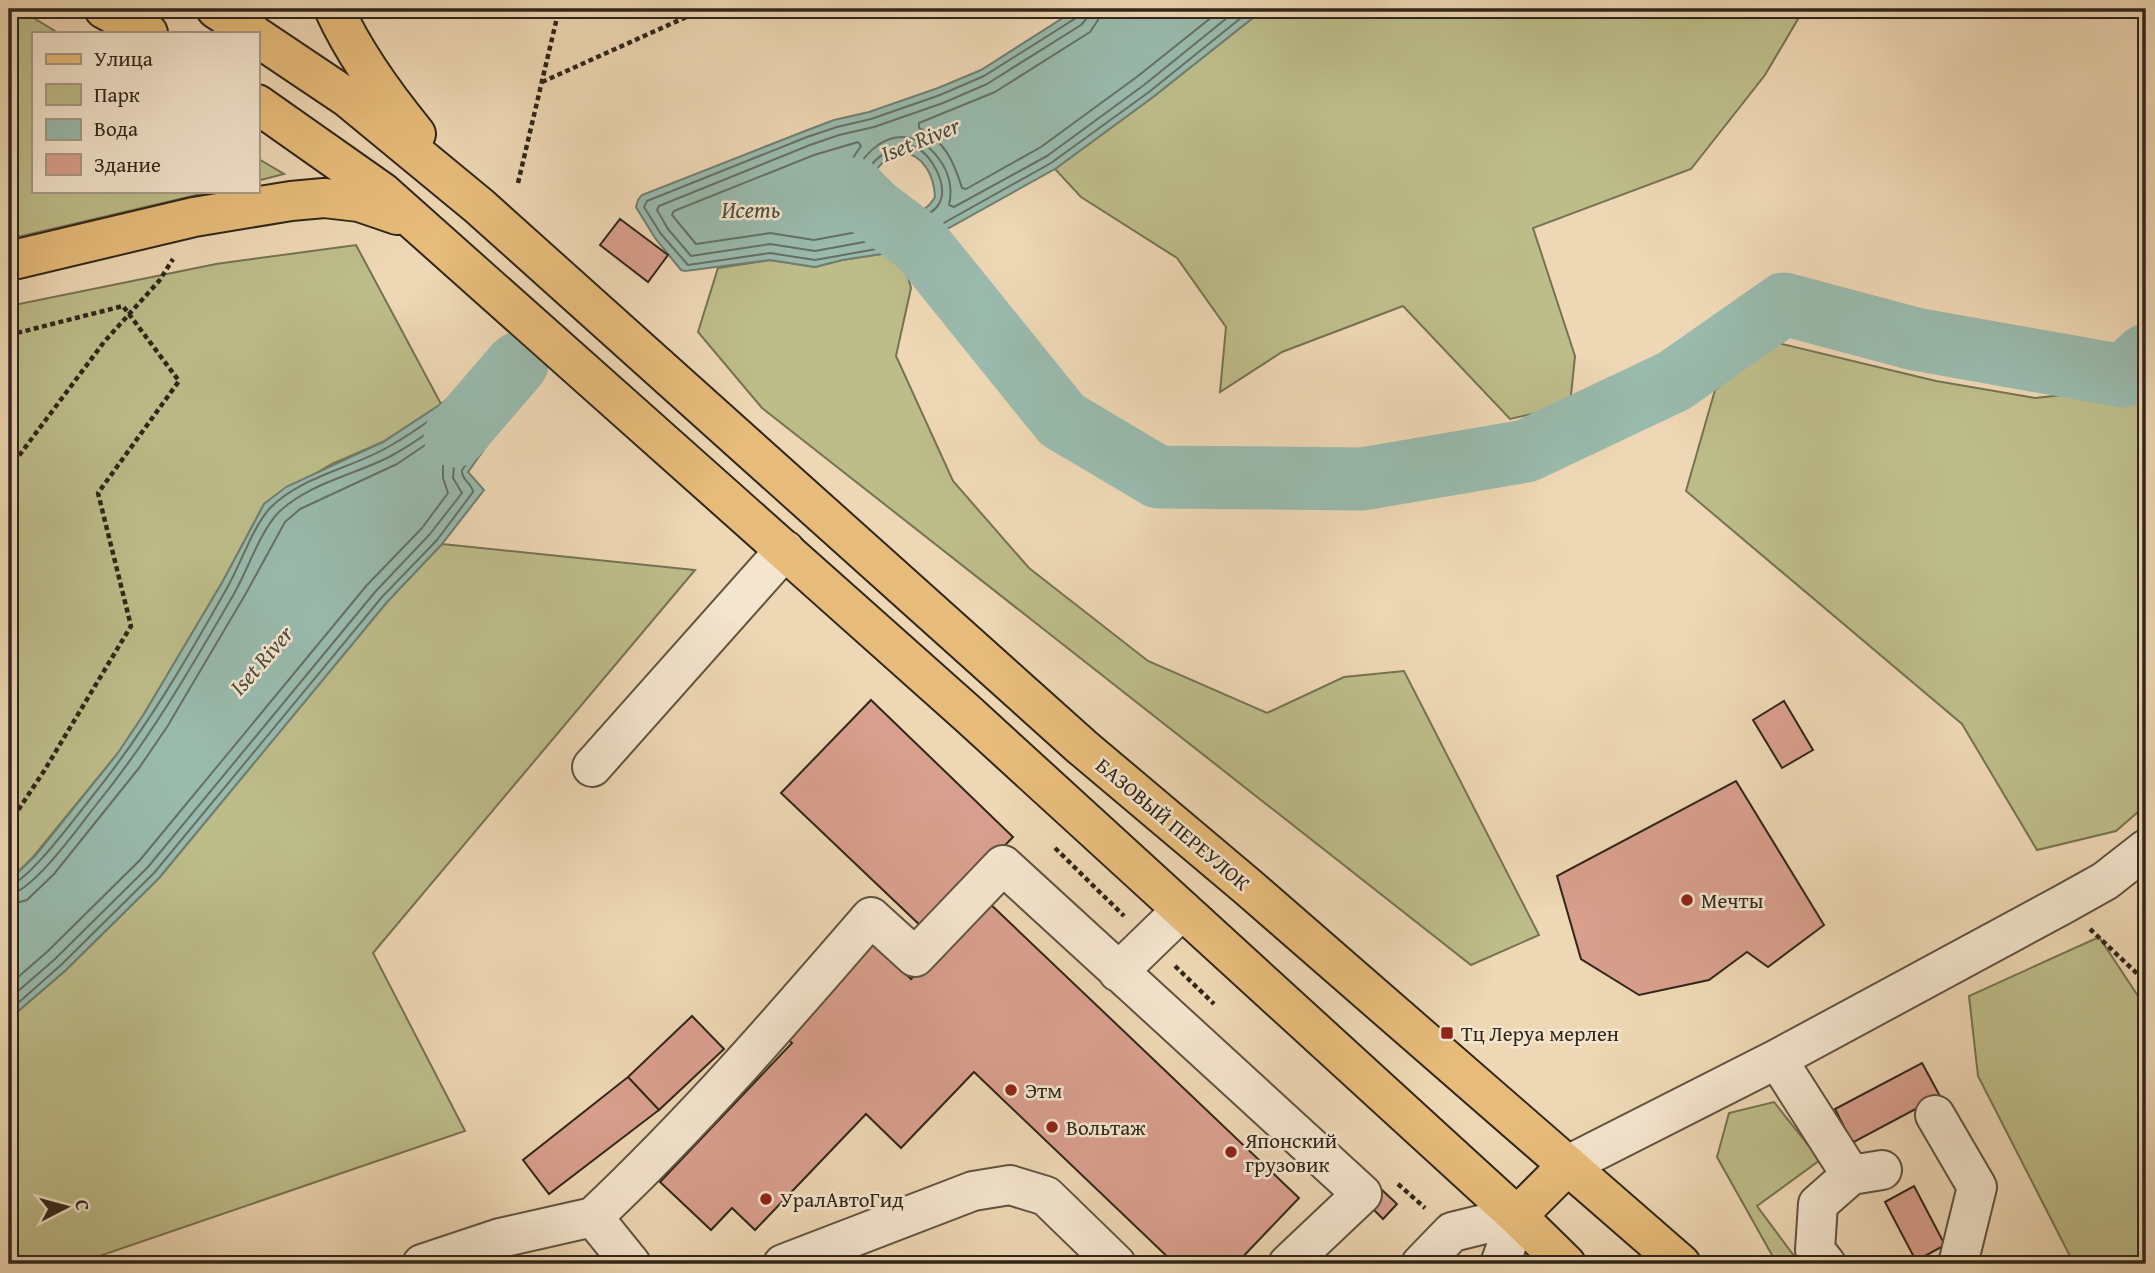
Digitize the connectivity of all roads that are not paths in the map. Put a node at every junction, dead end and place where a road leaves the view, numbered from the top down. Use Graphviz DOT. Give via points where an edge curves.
graph roads {
  1 [pos="104,9"];
  2 [pos="216,9"];
  3 [pos="334,9"];
  4 [pos="146,32"];
  5 [pos="250,32"];
  6 [pos="259,38"];
  7 [pos="259,105"];
  8 [pos="480,206"];
  9 [pos="425,230"];
  10 [pos="9,261"];
  11 [pos="785,550"];
  12 [pos="592,767"];
  13 [pos="2146,849"];
  14 [pos="1182,910"];
  15 [pos="1118,972"];
  16 [pos="1777,1059"];
  17 [pos="1935,1115"];
  18 [pos="1568,1165"];
  19 [pos="1517,1216"];
  20 [pos="593,1217"];
  21 [pos="422,1264"];
  22 [pos="631,1264"];
  23 [pos="783,1264"];
  24 [pos="1116,1264"];
  25 [pos="1288,1264"];
  26 [pos="1421,1264"];
  27 [pos="1500,1264"];
  28 [pos="1566,1264"];
  29 [pos="1681,1264"];
  30 [pos="1826,1264"];
  31 [pos="1958,1264"];
  1 -- 4 [label="main road"];
  2 -- 5 [label="main road"];
  3 -- 8 [label="main road" via="388,100"];
  6 -- 8 [label="main road" via="348,98"];
  7 -- 9 [label="main road" via="382,192"];
  8 -- 18 [label="main road, БАЗОВЫЙ ПЕРЕУЛОК" via="1082,747"];
  9 -- 10 [label="main road" via="392,212 324,198 194,218"];
  9 -- 11 [label="main road"];
  11 -- 12 [label="street"];
  11 -- 14 [label="main road"];
  13 -- 16 [label="street" via="2105,881"];
  14 -- 15 [label="street"];
  14 -- 19 [label="main road"];
  15 -- 20 [label="street" via="1003,865 915,957 871,917 755,1052 648,1166"];
  15 -- 25 [label="street" via="1362,1194"];
  16 -- 18 [label="street"];
  16 -- 30 [label="street" via="1867,1173 1818,1204 1815,1251"];
  17 -- 31 [label="street" via="1977,1187"];
  18 -- 19 [label="main road"];
  18 -- 29 [label="main road, БАЗОВЫЙ ПЕРЕУЛОК"];
  19 -- 26 [label="street" via="1452,1232"];
  19 -- 27 [label="street"];
  19 -- 28 [label="main road"];
  20 -- 21 [label="street" via="500,1238"];
  20 -- 22 [label="street"];
  23 -- 24 [label="street" via="973,1191 1010,1185 1046,1196"];
}
